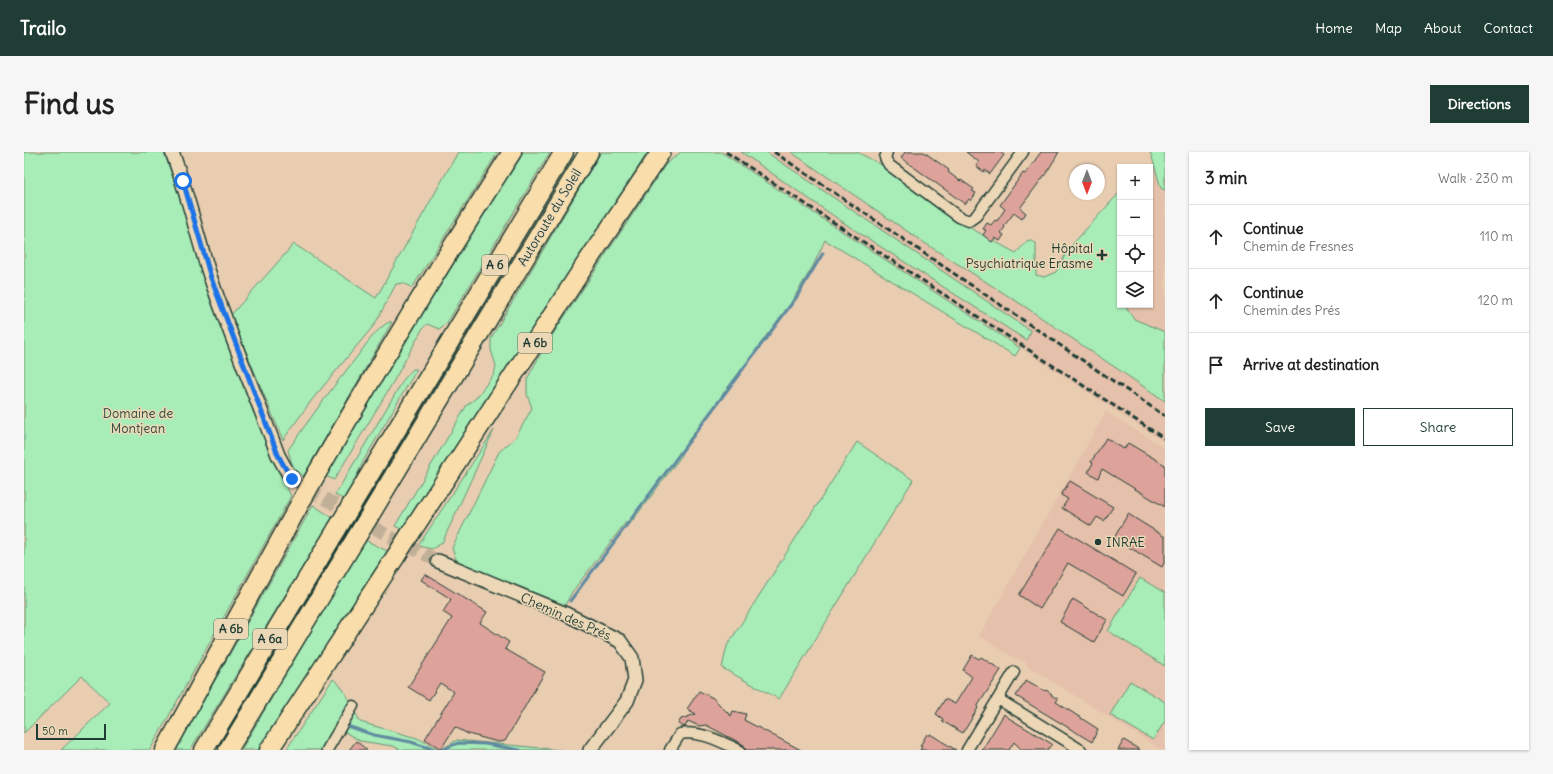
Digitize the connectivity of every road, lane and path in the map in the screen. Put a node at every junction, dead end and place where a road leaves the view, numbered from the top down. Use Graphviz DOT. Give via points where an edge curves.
graph roads {
  1 [pos="172,152"];
  2 [pos="512,152"];
  3 [pos="564,152"];
  4 [pos="589,152"];
  5 [pos="661,152"];
  6 [pos="1023,152"];
  7 [pos="886,155"];
  8 [pos="497,303"];
  9 [pos="427,379"];
  10 [pos="292,479"];
  11 [pos="438,561"];
  12 [pos="1014,672"];
  13 [pos="998,699"];
  14 [pos="354,706"];
  15 [pos="165,750"];
  16 [pos="204,750"];
  17 [pos="228,750"];
  18 [pos="269,750"];
  19 [pos="327,750"];
  20 [pos="590,750"];
  21 [pos="670,750"];
  22 [pos="739,750"];
  23 [pos="967,750"];
  24 [pos="1081,750"];
  1 -- 10 [label="street" via="211,278 278,455"];
  2 -- 15 [label="highway, A 6b, bridge" via="362,395"];
  3 -- 9 [label="highway, Autoroute du Soleil / A 6"];
  4 -- 8 [label="highway, Autoroute du Soleil / A 6"];
  5 -- 18 [label="highway, A 6b, bridge"];
  6 -- 7 [label="street" via="976,216 969,221 959,217 889,165"];
  8 -- 17 [label="highway, A 6a, bridge"];
  9 -- 16 [label="highway, A 6a, bridge"];
  11 -- 20 [label="street, Chemin des Prés" via="566,614 620,640 632,658 635,680 627,701"];
  12 -- 13 [label="street"];
  13 -- 23 [label="street"];
  13 -- 24 [label="street"];
  14 -- 19 [label="street"];
  21 -- 22 [label="street" via="680,734 686,733 719,741"];
}
